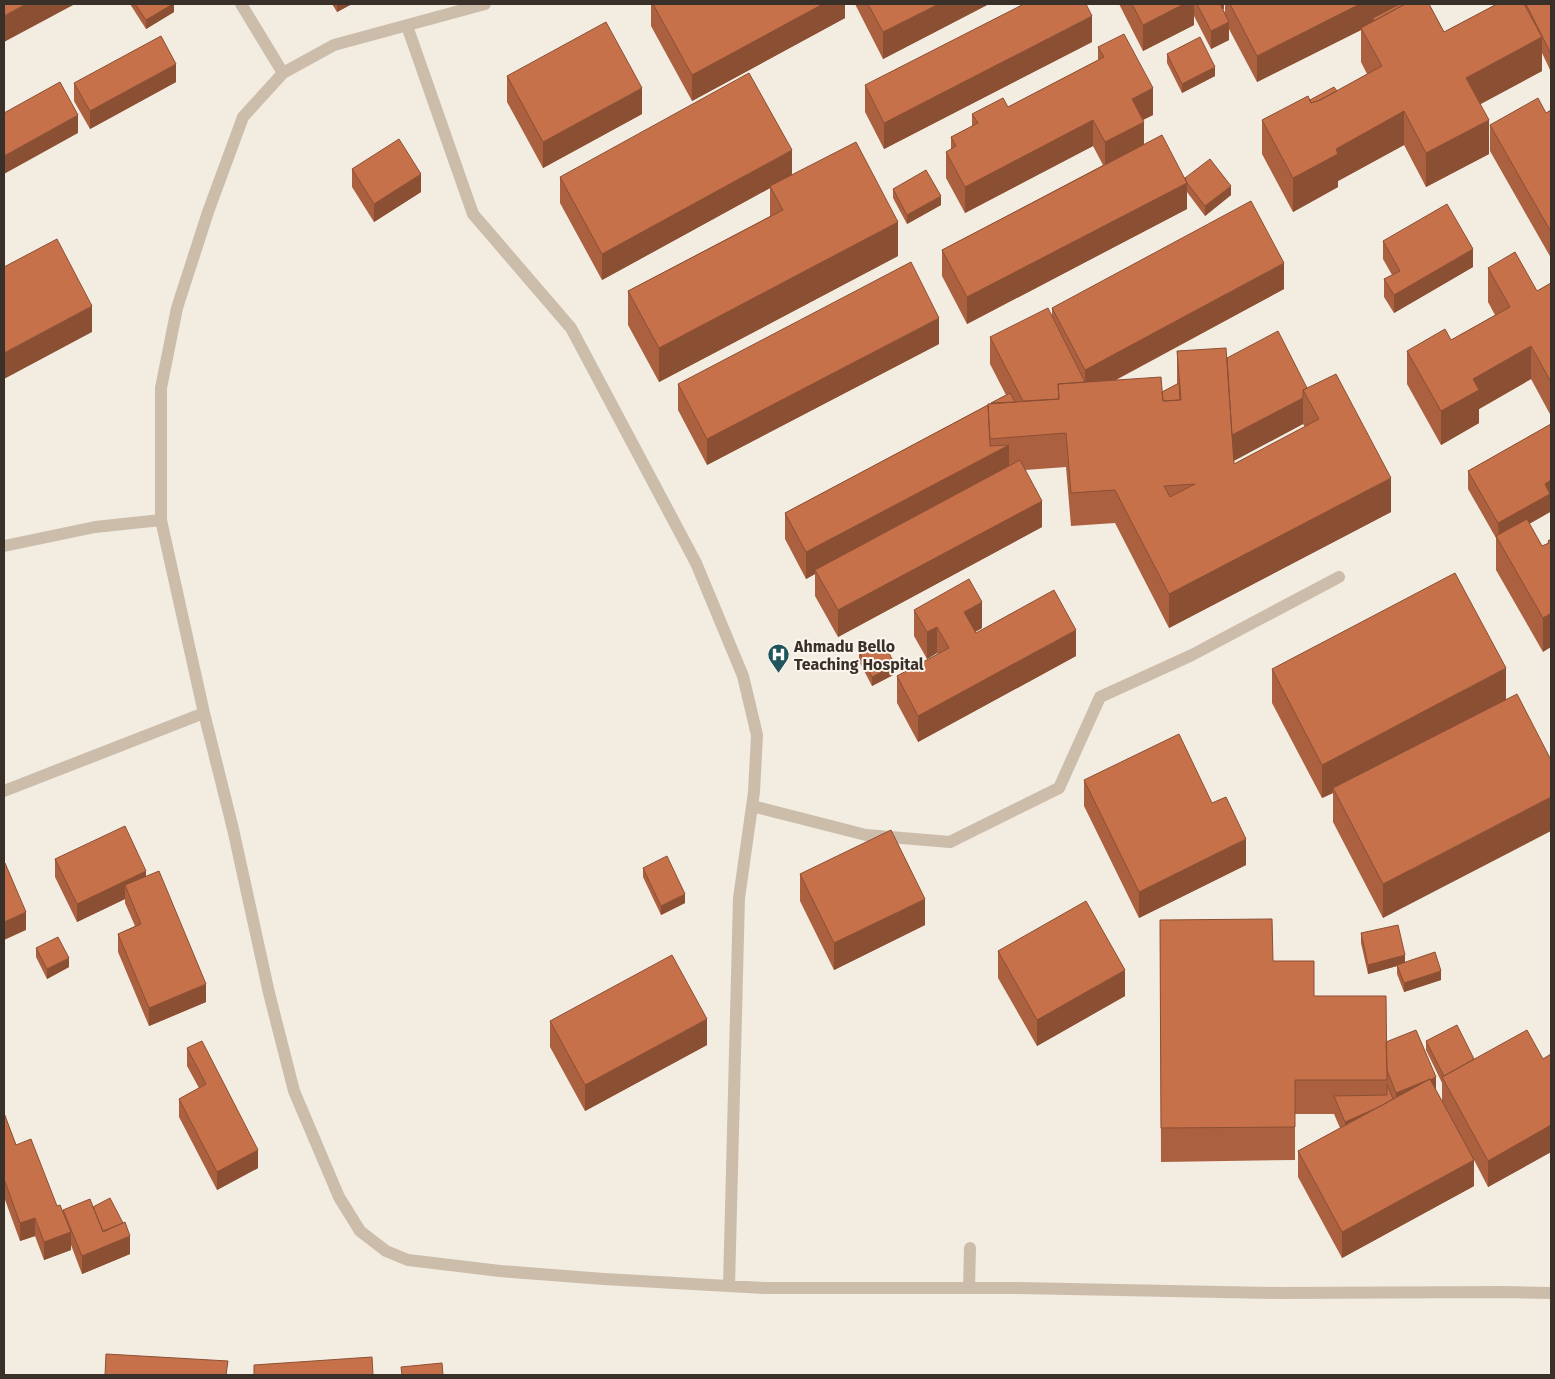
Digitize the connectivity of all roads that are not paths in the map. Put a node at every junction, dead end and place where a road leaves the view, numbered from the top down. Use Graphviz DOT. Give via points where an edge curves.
graph roads {
  1 [pos="241,4"];
  2 [pos="485,4"];
  3 [pos="408,26"];
  4 [pos="283,73"];
  5 [pos="161,520"];
  6 [pos="4,546"];
  7 [pos="1339,577"];
  8 [pos="204,713"];
  9 [pos="4,791"];
  10 [pos="752,806"];
  11 [pos="970,1248"];
  12 [pos="729,1286"];
  13 [pos="969,1288"];
  14 [pos="1551,1293"];
  1 -- 4 [label="street"];
  2 -- 3 [label="street"];
  3 -- 4 [label="street" via="334,45"];
  3 -- 10 [label="street" via="473,214 572,328 696,563 743,676 756,736"];
  4 -- 5 [label="street" via="243,117 177,308 161,388"];
  5 -- 6 [label="street" via="95,528"];
  5 -- 8 [label="street"];
  7 -- 10 [label="street" via="1192,654 1100,696 1059,788 950,842 866,834"];
  8 -- 9 [label="street"];
  8 -- 12 [label="street" via="294,1091 339,1197 360,1231 386,1251 408,1260 594,1279"];
  10 -- 12 [label="street" via="739,898"];
  11 -- 13 [label="street"];
  12 -- 13 [label="street"];
  13 -- 14 [label="street"];
}
